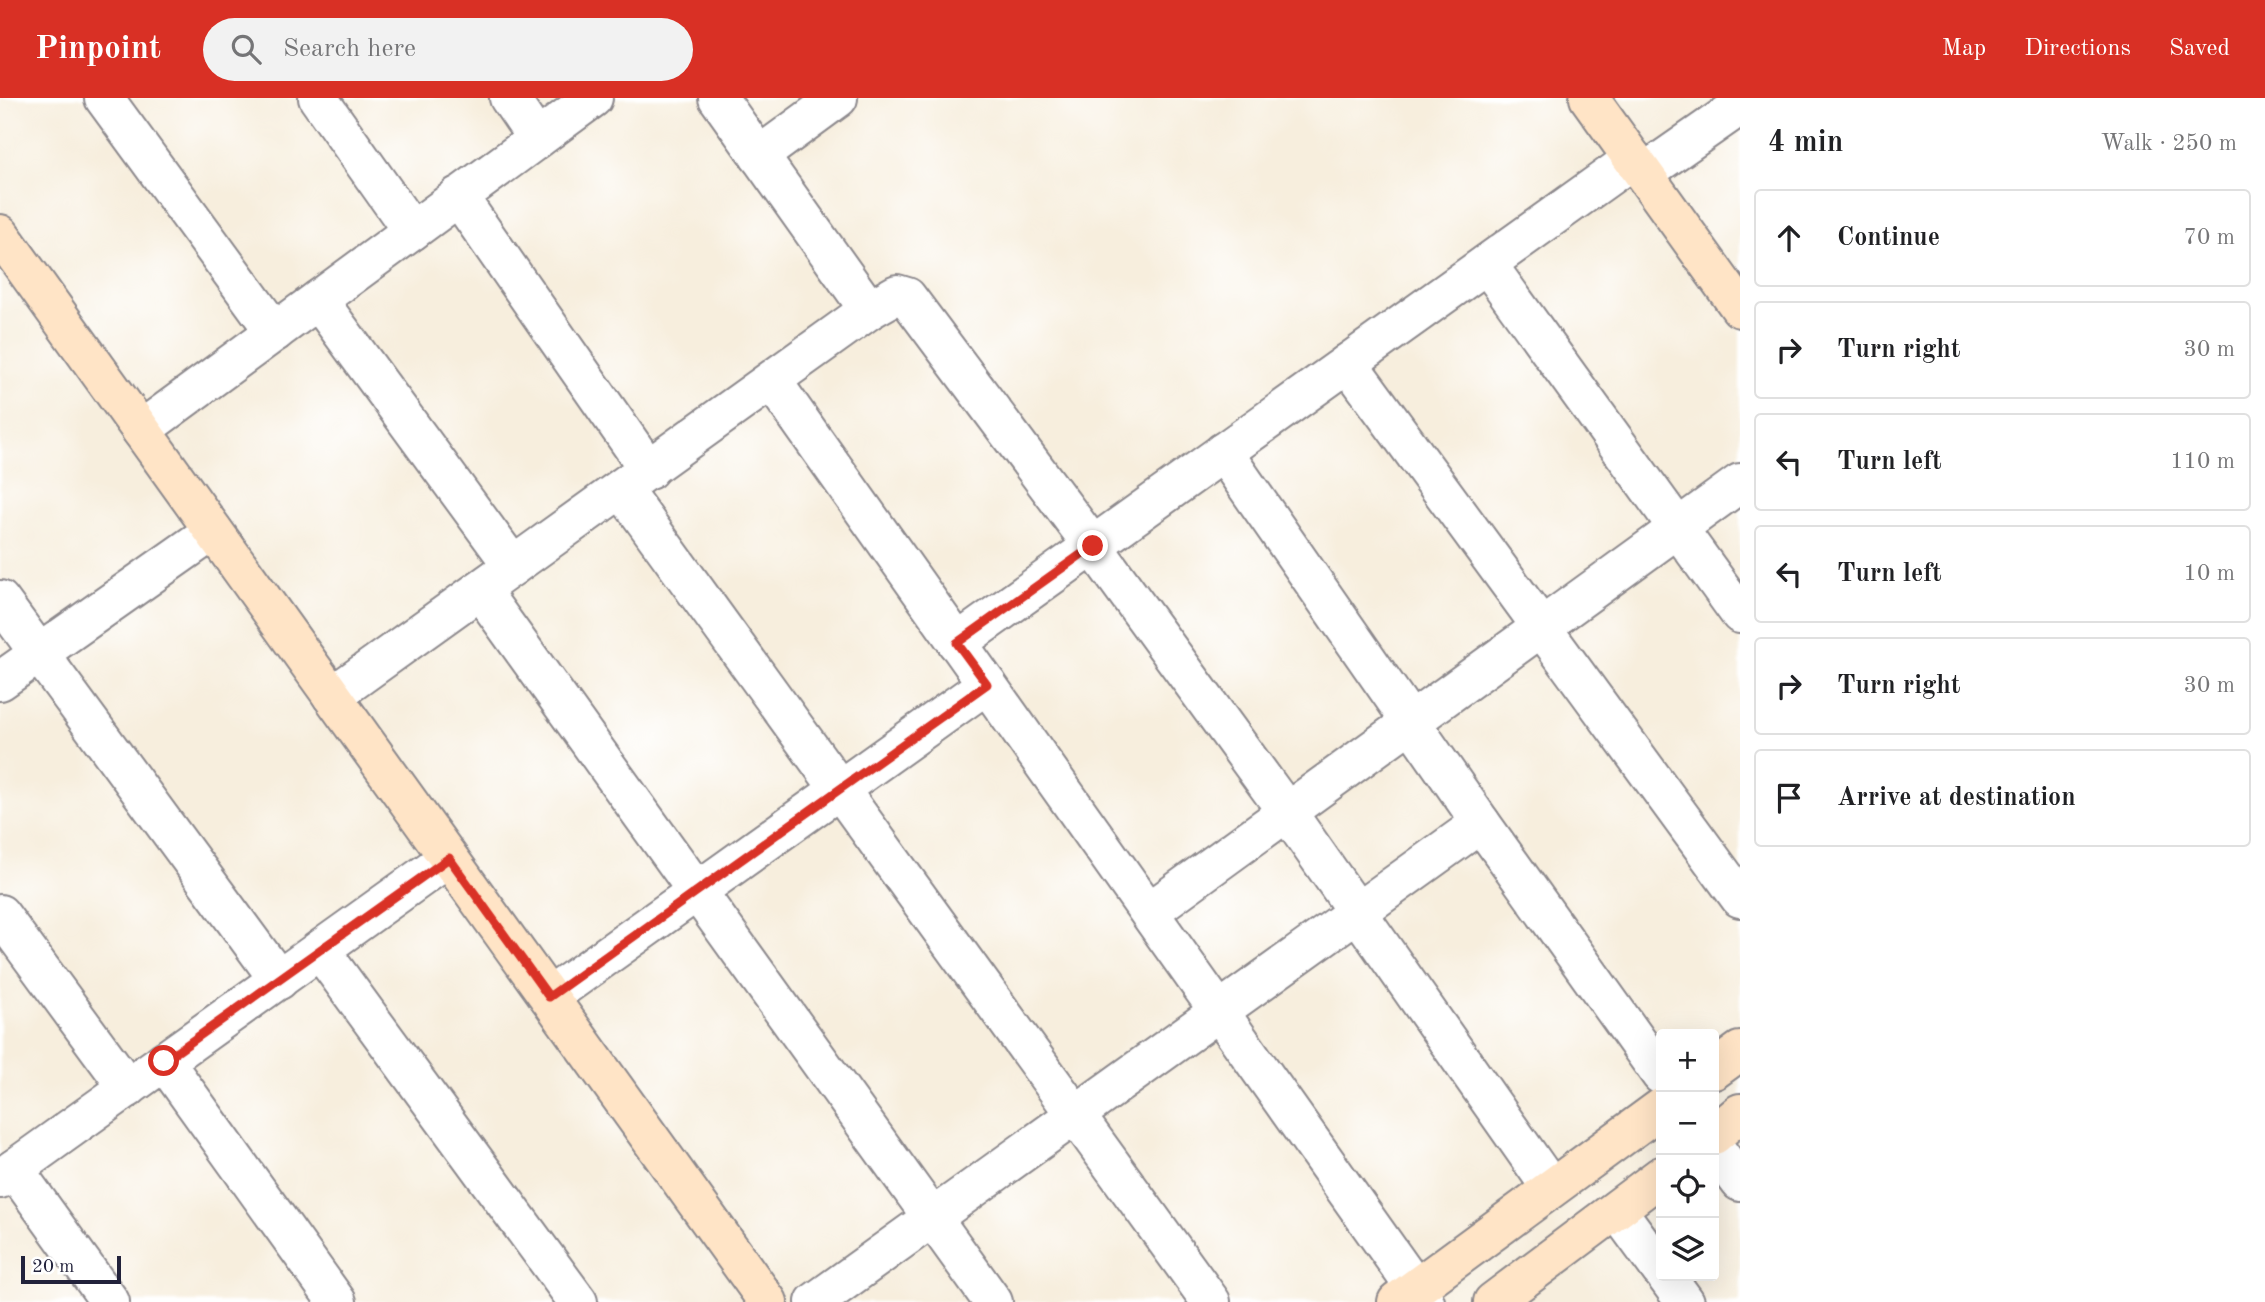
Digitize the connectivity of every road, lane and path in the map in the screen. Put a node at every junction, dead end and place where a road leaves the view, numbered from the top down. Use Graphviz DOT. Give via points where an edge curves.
graph roads {
  1 [pos="104,98"];
  2 [pos="318,98"];
  3 [pos="509,98"];
  4 [pos="593,98"];
  5 [pos="718,98"];
  6 [pos="838,98"];
  7 [pos="1590,98"];
  8 [pos="1740,106"];
  9 [pos="537,139"];
  10 [pos="759,156"];
  11 [pos="1639,166"];
  12 [pos="458,196"];
  13 [pos="412,231"];
  14 [pos="6,254"];
  15 [pos="1486,264"];
  16 [pos="318,300"];
  17 [pos="1740,308"];
  18 [pos="869,310"];
  19 [pos="275,332"];
  20 [pos="1348,363"];
  21 [pos="772,381"];
  22 [pos="141,430"];
  23 [pos="1223,452"];
  24 [pos="636,479"];
  25 [pos="1740,484"];
  26 [pos="1678,528"];
  27 [pos="213,531"];
  28 [pos="1093,546"];
  29 [pos="513,566"];
  30 [pos="480,590"];
  31 [pos="0,600"];
  32 [pos="1740,614"];
  33 [pos="1541,627"];
  34 [pos="957,643"];
  35 [pos="39,653"];
  36 [pos="0,681"];
  37 [pos="987,684"];
  38 [pos="332,696"];
  39 [pos="1410,722"];
  40 [pos="840,790"];
  41 [pos="1287,812"];
  42 [pos="1481,823"];
  43 [pos="449,858"];
  44 [pos="697,891"];
  45 [pos="1740,898"];
  46 [pos="1149,912"];
  47 [pos="1357,912"];
  48 [pos="0,914"];
  49 [pos="320,950"];
  50 [pos="279,980"];
  51 [pos="549,997"];
  52 [pos="1219,1011"];
  53 [pos="1740,1051"];
  54 [pos="164,1061"];
  55 [pos="1719,1066"];
  56 [pos="1656,1067"];
  57 [pos="128,1088"];
  58 [pos="1656,1112"];
  59 [pos="1740,1113"];
  60 [pos="1075,1115"];
  61 [pos="1719,1131"];
  62 [pos="1719,1154"];
  63 [pos="7,1174"];
  64 [pos="1656,1180"];
  65 [pos="1740,1182"];
  66 [pos="1551,1188"];
  67 [pos="1617,1210"];
  68 [pos="932,1217"];
  69 [pos="1656,1263"];
  70 [pos="1669,1281"];
  71 [pos="1413,1297"];
  72 [pos="1499,1300"];
  73 [pos="110,1302"];
  74 [pos="338,1302"];
  75 [pos="578,1302"];
  76 [pos="768,1302"];
  77 [pos="815,1302"];
  78 [pos="993,1302"];
  79 [pos="1211,1302"];
  80 [pos="1685,1302"];
  1 -- 19 [label="street"];
  2 -- 13 [label="street"];
  3 -- 9 [label="street"];
  4 -- 9 [label="street"];
  5 -- 10 [label="street"];
  6 -- 10 [label="street"];
  7 -- 11 [label="street"];
  8 -- 11 [label="street"];
  9 -- 12 [label="street"];
  10 -- 18 [label="street"];
  11 -- 15 [label="street"];
  11 -- 17 [label="street"];
  12 -- 13 [label="street"];
  12 -- 24 [label="street"];
  13 -- 16 [label="street"];
  14 -- 22 [label="street"];
  15 -- 20 [label="street"];
  15 -- 26 [label="street"];
  16 -- 19 [label="street"];
  16 -- 29 [label="street"];
  18 -- 21 [label="street"];
  18 -- 28 [label="street" via="897,294 907,298"];
  19 -- 22 [label="street"];
  20 -- 23 [label="street"];
  20 -- 33 [label="street"];
  21 -- 24 [label="street"];
  21 -- 34 [label="street"];
  22 -- 27 [label="street"];
  23 -- 28 [label="street"];
  23 -- 39 [label="street"];
  24 -- 29 [label="street"];
  24 -- 40 [label="street"];
  25 -- 26 [label="street"];
  26 -- 32 [label="street"];
  26 -- 33 [label="street"];
  27 -- 35 [label="street"];
  27 -- 38 [label="street"];
  28 -- 34 [label="street"];
  28 -- 41 [label="street"];
  29 -- 30 [label="street"];
  30 -- 38 [label="street"];
  30 -- 44 [label="street"];
  31 -- 35 [label="street"];
  33 -- 39 [label="street"];
  33 -- 45 [label="street"];
  34 -- 37 [label="street"];
  35 -- 36 [label="street"];
  35 -- 50 [label="street"];
  37 -- 40 [label="street"];
  37 -- 46 [label="street"];
  38 -- 43 [label="street"];
  39 -- 41 [label="street"];
  39 -- 42 [label="street"];
  40 -- 44 [label="street"];
  40 -- 60 [label="street"];
  41 -- 46 [label="street"];
  41 -- 47 [label="street"];
  42 -- 47 [label="street"];
  42 -- 56 [label="street"];
  43 -- 49 [label="street"];
  43 -- 51 [label="street"];
  44 -- 51 [label="street"];
  44 -- 68 [label="street"];
  46 -- 52 [label="street"];
  47 -- 52 [label="street"];
  47 -- 66 [label="street"];
  48 -- 57 [label="street"];
  49 -- 50 [label="street"];
  49 -- 75 [label="street"];
  50 -- 54 [label="street"];
  51 -- 76 [label="street"];
  52 -- 60 [label="street"];
  52 -- 71 [label="street"];
  53 -- 55 [label="street"];
  54 -- 57 [label="street"];
  54 -- 74 [label="street"];
  57 -- 63 [label="street"];
  58 -- 66 [label="street"];
  59 -- 61 [label="street"];
  60 -- 68 [label="street"];
  60 -- 79 [label="street"];
  62 -- 65 [label="street"];
  63 -- 73 [label="street"];
  64 -- 67 [label="street"];
  66 -- 71 [label="street"];
  67 -- 69 [label="street"];
  67 -- 72 [label="street"];
  68 -- 77 [label="street"];
  68 -- 78 [label="street"];
  70 -- 80 [label="street"];
}
